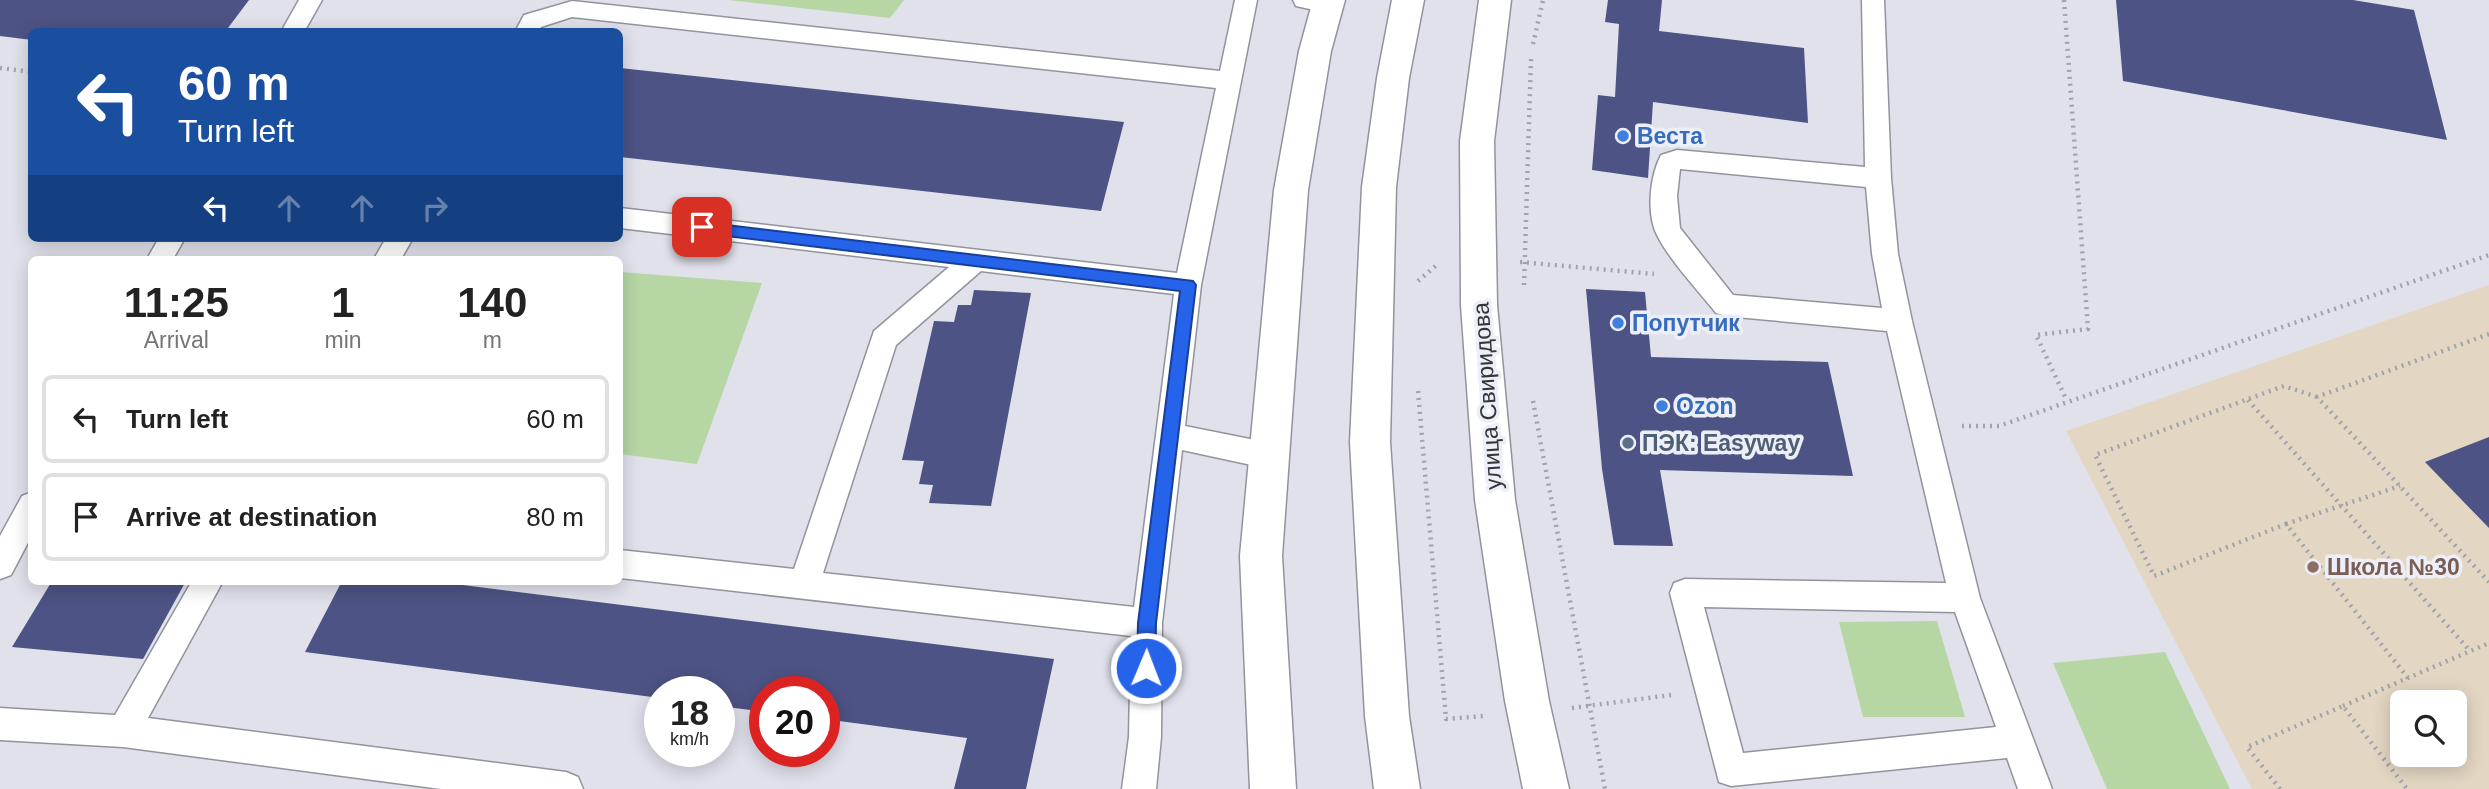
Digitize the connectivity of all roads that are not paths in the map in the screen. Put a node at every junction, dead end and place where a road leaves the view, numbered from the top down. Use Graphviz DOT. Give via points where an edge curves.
graph roads {
  1 [pos="311,0"];
  2 [pos="1246,0"];
  3 [pos="1408,0"];
  4 [pos="1495,0"];
  5 [pos="1873,0"];
  6 [pos="1321,2"];
  7 [pos="616,7"];
  8 [pos="294,28"];
  9 [pos="528,28"];
  10 [pos="1228,81"];
  11 [pos="1878,178"];
  12 [pos="623,218"];
  13 [pos="976,260"];
  14 [pos="1188,285"];
  15 [pos="1898,321"];
  16 [pos="1168,435"];
  17 [pos="1270,456"];
  18 [pos="28,512"];
  19 [pos="623,564"];
  20 [pos="0,565"];
  21 [pos="206,585"];
  22 [pos="804,585"];
  23 [pos="1965,598"];
  24 [pos="1147,623"];
  25 [pos="0,724"];
  26 [pos="123,731"];
  27 [pos="2016,741"];
  28 [pos="566,789"];
  29 [pos="1139,789"];
  30 [pos="1273,789"];
  31 [pos="1397,789"];
  32 [pos="1546,789"];
  33 [pos="2035,789"];
  1 -- 8 [label="lane"];
  2 -- 10 [label="lane"];
  3 -- 31 [label="street" via="1379,187 1370,442 1387,716"];
  4 -- 32 [label="street, улица Свиридова" via="1477,141 1479,305 1495,500"];
  5 -- 11 [label="lane"];
  6 -- 17 [label="street" via="1291,190"];
  7 -- 9 [label="lane" via="572,9 532,21"];
  7 -- 10 [label="lane"];
  10 -- 14 [label="lane"];
  11 -- 15 [label="lane" via="1885,254"];
  11 -- 15 [label="lane" via="1677,159 1666,172 1668,231 1725,305"];
  12 -- 13 [label="lane"];
  13 -- 14 [label="lane"];
  13 -- 22 [label="lane" via="884,339"];
  14 -- 16 [label="lane"];
  15 -- 23 [label="lane"];
  16 -- 17 [label="lane"];
  16 -- 24 [label="lane"];
  17 -- 30 [label="street" via="1261,556"];
  18 -- 20 [label="lane"];
  19 -- 22 [label="lane"];
  21 -- 26 [label="lane"];
  22 -- 24 [label="lane"];
  23 -- 27 [label="lane"];
  23 -- 27 [label="lane" via="1685,593 1731,770"];
  24 -- 29 [label="lane"];
  25 -- 26 [label="lane"];
  26 -- 28 [label="lane"];
  27 -- 33 [label="lane"];
}
